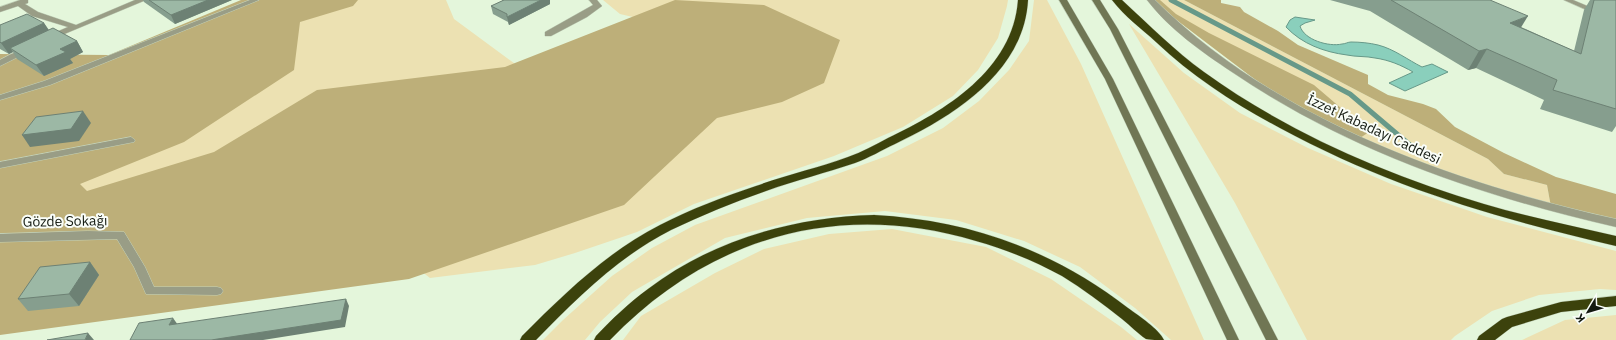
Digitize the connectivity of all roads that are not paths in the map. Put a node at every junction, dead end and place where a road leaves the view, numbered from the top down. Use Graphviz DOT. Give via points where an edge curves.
graph roads {
  1 [pos="142,0"];
  2 [pos="256,0"];
  3 [pos="593,0"];
  4 [pos="1023,0"];
  5 [pos="1063,0"];
  6 [pos="1096,0"];
  7 [pos="1117,0"];
  8 [pos="1151,0"];
  9 [pos="1566,0"];
  10 [pos="23,1"];
  11 [pos="0,10"];
  12 [pos="1616,21"];
  13 [pos="75,27"];
  14 [pos="548,34"];
  15 [pos="0,63"];
  16 [pos="0,98"];
  17 [pos="131,140"];
  18 [pos="0,165"];
  19 [pos="1616,223"];
  20 [pos="0,238"];
  21 [pos="1616,241"];
  22 [pos="217,291"];
  23 [pos="1616,301"];
  24 [pos="527,340"];
  25 [pos="601,340"];
  26 [pos="1157,340"];
  27 [pos="1233,340"];
  28 [pos="1272,340"];
  29 [pos="1484,340"];
  1 -- 13 [label="street"];
  2 -- 16 [label="lane"];
  3 -- 14 [label="street" via="598,6"];
  4 -- 24 [label="highway" via="1024,12 1014,40 997,66 972,91 946,111 902,137 849,161 761,188 694,214 651,236 608,262"];
  5 -- 27 [label="main road" via="1109,79"];
  6 -- 28 [label="main road" via="1114,29"];
  7 -- 21 [label="highway" via="1168,48 1212,83 1271,119 1336,152 1399,179 1461,201"];
  8 -- 19 [label="street, İzzet Kabadayı Caddesi" via="1177,27 1236,72 1302,112 1336,129 1426,169 1475,187"];
  9 -- 12 [label="lane"];
  10 -- 11 [label="street"];
  10 -- 13 [label="street" via="35,14"];
  13 -- 15 [label="street"];
  17 -- 18 [label="lane"];
  20 -- 22 [label="street, Gözde Sokağı" via="120,235 150,291"];
  23 -- 29 [label="highway" via="1561,307 1507,323"];
  25 -- 26 [label="highway" via="638,303 678,273 726,249 801,227 867,220 900,222 967,234 1034,256 1072,276 1111,302"];
}
